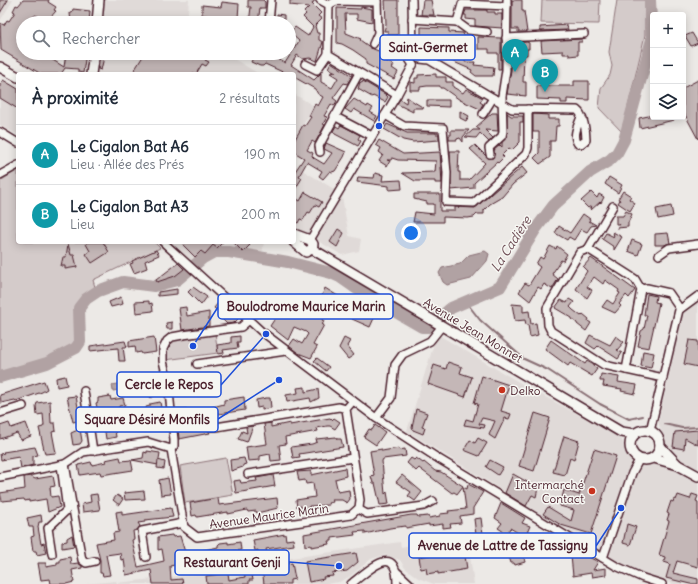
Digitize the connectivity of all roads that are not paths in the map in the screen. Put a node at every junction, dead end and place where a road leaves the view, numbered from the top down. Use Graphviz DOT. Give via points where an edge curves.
graph roads {
  1 [pos="99,0"];
  2 [pos="270,0"];
  3 [pos="320,0"];
  4 [pos="412,0"];
  5 [pos="377,1"];
  6 [pos="506,3"];
  7 [pos="329,5"];
  8 [pos="98,16"];
  9 [pos="269,16"];
  10 [pos="412,19"];
  11 [pos="457,22"];
  12 [pos="487,32"];
  13 [pos="584,34"];
  14 [pos="506,38"];
  15 [pos="373,44"];
  16 [pos="328,54"];
  17 [pos="413,54"];
  18 [pos="420,59"];
  19 [pos="93,60"];
  20 [pos="305,64"];
  21 [pos="413,65"];
  22 [pos="0,67"];
  23 [pos="91,72"];
  24 [pos="359,73"];
  25 [pos="16,76"];
  26 [pos="397,95"];
  27 [pos="492,98"];
  28 [pos="502,104"];
  29 [pos="528,109"];
  30 [pos="484,114"];
  31 [pos="385,115"];
  32 [pos="334,116"];
  33 [pos="581,117"];
  34 [pos="0,132"];
  35 [pos="372,136"];
  36 [pos="16,142"];
  37 [pos="320,152"];
  38 [pos="490,154"];
  39 [pos="16,166"];
  40 [pos="0,175"];
  41 [pos="613,206"];
  42 [pos="296,236"];
  43 [pos="304,243"];
  44 [pos="165,244"];
  45 [pos="698,244"];
  46 [pos="588,249"];
  47 [pos="659,255"];
  48 [pos="641,289"];
  49 [pos="698,296"];
  50 [pos="680,309"];
  51 [pos="249,320"];
  52 [pos="437,323"];
  53 [pos="286,351"];
  54 [pos="197,364"];
  55 [pos="626,370"];
  56 [pos="663,378"];
  57 [pos="84,391"];
  58 [pos="353,401"];
  59 [pos="23,406"];
  60 [pos="346,409"];
  61 [pos="0,413"];
  62 [pos="376,418"];
  63 [pos="211,427"];
  64 [pos="650,431"];
  65 [pos="621,432"];
  66 [pos="635,434"];
  67 [pos="660,446"];
  68 [pos="630,447"];
  69 [pos="171,449"];
  70 [pos="93,451"];
  71 [pos="353,458"];
  72 [pos="654,458"];
  73 [pos="639,460"];
  74 [pos="63,465"];
  75 [pos="678,465"];
  76 [pos="248,474"];
  77 [pos="698,476"];
  78 [pos="0,477"];
  79 [pos="432,501"];
  80 [pos="358,509"];
  81 [pos="183,523"];
  82 [pos="52,554"];
  83 [pos="146,557"];
  84 [pos="603,558"];
  85 [pos="94,561"];
  86 [pos="397,572"];
  87 [pos="351,584"];
  88 [pos="397,584"];
  89 [pos="410,584"];
  90 [pos="662,584"];
  1 -- 8 [label="street"];
  2 -- 9 [label="street"];
  3 -- 7 [label="street"];
  4 -- 10 [label="street"];
  5 -- 7 [label="street" via="336,1"];
  5 -- 15 [label="street" via="378,33"];
  6 -- 11 [label="street" via="462,4"];
  6 -- 14 [label="street"];
  7 -- 16 [label="street"];
  10 -- 11 [label="street"];
  10 -- 17 [label="street"];
  11 -- 12 [label="street" via="468,30"];
  13 -- 14 [label="street"];
  14 -- 28 [label="street"];
  16 -- 20 [label="street" via="317,70"];
  16 -- 24 [label="street"];
  17 -- 18 [label="street" via="418,54"];
  17 -- 21 [label="street" via="409,59"];
  18 -- 21 [label="street" via="418,64"];
  18 -- 27 [label="street" via="429,60"];
  19 -- 23 [label="street"];
  21 -- 26 [label="street"];
  22 -- 25 [label="street"];
  24 -- 26 [label="street"];
  24 -- 32 [label="street"];
  26 -- 31 [label="street"];
  27 -- 28 [label="street"];
  27 -- 30 [label="street"];
  28 -- 29 [label="street" via="512,109"];
  28 -- 38 [label="street" via="502,136 490,148"];
  29 -- 31 [label="street" via="526,154 474,203 446,202 447,172 443,128 404,126"];
  29 -- 33 [label="street" via="577,110"];
  31 -- 35 [label="street"];
  32 -- 35 [label="street"];
  32 -- 37 [label="street" via="319,146"];
  34 -- 36 [label="street"];
  35 -- 43 [label="street"];
  39 -- 40 [label="street"];
  41 -- 46 [label="street"];
  42 -- 43 [label="street, Avenue Jean Monnet"];
  43 -- 52 [label="street, Avenue Jean Monnet"];
  44 -- 51 [label="street"];
  45 -- 47 [label="street" via="669,248"];
  46 -- 48 [label="street" via="636,279"];
  46 -- 55 [label="street" via="580,252 547,308 549,328 604,365"];
  48 -- 50 [label="street" via="669,293"];
  48 -- 55 [label="street"];
  49 -- 50 [label="street"];
  50 -- 56 [label="street"];
  51 -- 53 [label="street"];
  51 -- 69 [label="street" via="241,327 172,337 167,341 163,349 163,361 168,382 174,440"];
  52 -- 62 [label="street" via="430,341 403,354 395,364 391,398"];
  52 -- 65 [label="street, Avenue Jean Monnet"];
  53 -- 54 [label="street"];
  53 -- 58 [label="street"];
  55 -- 56 [label="street"];
  56 -- 64 [label="street"];
  57 -- 70 [label="street"];
  58 -- 60 [label="street"];
  58 -- 62 [label="street"];
  59 -- 61 [label="street"];
  60 -- 63 [label="street" via="339,407"];
  60 -- 71 [label="street"];
  62 -- 84 [label="street"];
  64 -- 66 [label="street"];
  64 -- 67 [label="street" via="658,437"];
  65 -- 66 [label="street, Avenue Jean Monnet"];
  65 -- 68 [label="street, Avenue Jean Monnet"];
  66 -- 68 [label="street"];
  67 -- 72 [label="street"];
  67 -- 75 [label="street"];
  68 -- 73 [label="street" via="633,455"];
  69 -- 70 [label="street" via="148,442"];
  69 -- 81 [label="street"];
  70 -- 74 [label="street" via="83,452"];
  71 -- 76 [label="street"];
  71 -- 80 [label="street" via="360,500"];
  72 -- 73 [label="street"];
  72 -- 75 [label="street"];
  73 -- 84 [label="street" via="632,473"];
  74 -- 78 [label="street"];
  74 -- 82 [label="street" via="67,510 48,528"];
  74 -- 85 [label="street" via="82,560 86,563"];
  75 -- 77 [label="street"];
  79 -- 80 [label="street" via="424,506 367,514"];
  80 -- 81 [label="street, Avenue Maurice Marin" via="351,515 197,538"];
  81 -- 83 [label="street" via="142,531"];
  84 -- 90 [label="street" via="643,578"];
  86 -- 87 [label="street" via="392,564 386,561 377,563"];
  86 -- 88 [label="street"];
  86 -- 89 [label="street"];
}
